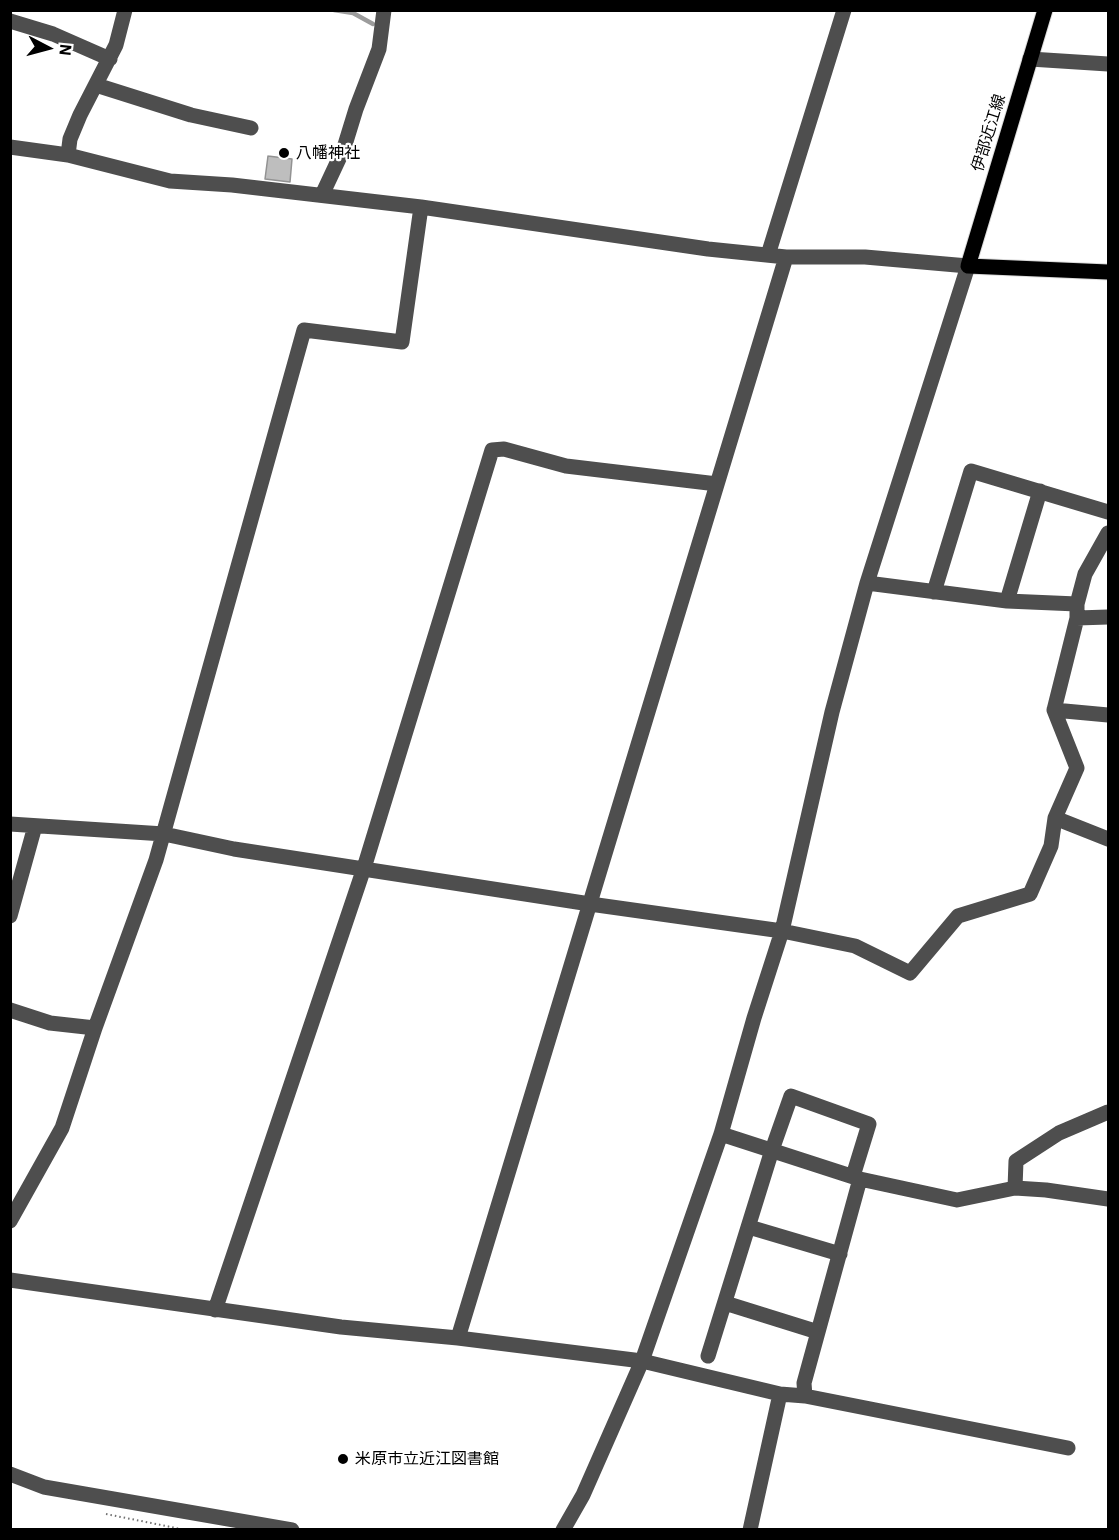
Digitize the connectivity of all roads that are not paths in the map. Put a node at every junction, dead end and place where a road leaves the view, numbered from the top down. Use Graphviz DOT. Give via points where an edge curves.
graph roads {
  1 [pos="125,10"];
  2 [pos="384,10"];
  3 [pos="844,10"];
  4 [pos="1045,10"];
  5 [pos="10,21"];
  6 [pos="110,59"];
  7 [pos="1030,59"];
  8 [pos="1108,64"];
  9 [pos="96,85"];
  10 [pos="251,128"];
  11 [pos="10,147"];
  12 [pos="68,155"];
  13 [pos="322,195"];
  14 [pos="421,207"];
  15 [pos="768,255"];
  16 [pos="786,257"];
  17 [pos="968,266"];
  18 [pos="1108,272"];
  19 [pos="717,484"];
  20 [pos="1040,491"];
  21 [pos="1108,512"];
  22 [pos="1108,533"];
  23 [pos="867,583"];
  24 [pos="934,592"];
  25 [pos="1007,601"];
  26 [pos="1077,611"];
  27 [pos="1108,617"];
  28 [pos="1054,710"];
  29 [pos="1108,715"];
  30 [pos="1055,818"];
  31 [pos="10,824"];
  32 [pos="35,826"];
  33 [pos="164,834"];
  34 [pos="1108,838"];
  35 [pos="364,868"];
  36 [pos="590,904"];
  37 [pos="10,916"];
  38 [pos="782,931"];
  39 [pos="10,1010"];
  40 [pos="95,1028"];
  41 [pos="1108,1112"];
  42 [pos="721,1134"];
  43 [pos="772,1150"];
  44 [pos="856,1178"];
  45 [pos="1015,1188"];
  46 [pos="1108,1199"];
  47 [pos="10,1221"];
  48 [pos="749,1227"];
  49 [pos="840,1254"];
  50 [pos="10,1280"];
  51 [pos="725,1303"];
  52 [pos="215,1310"];
  53 [pos="818,1332"];
  54 [pos="458,1338"];
  55 [pos="708,1356"];
  56 [pos="642,1361"];
  57 [pos="780,1394"];
  58 [pos="805,1396"];
  59 [pos="1068,1448"];
  60 [pos="10,1474"];
  61 [pos="292,1530"];
  62 [pos="563,1530"];
  63 [pos="750,1530"];
  1 -- 6 [label="street"];
  2 -- 13 [label="street" via="379,49 344,148"];
  3 -- 15 [label="street"];
  4 -- 7 [label="main road, 伊部近江線"];
  5 -- 6 [label="street" via="53,34"];
  6 -- 9 [label="street"];
  7 -- 8 [label="street"];
  7 -- 17 [label="main road, 伊部近江線"];
  9 -- 10 [label="street" via="191,115"];
  9 -- 12 [label="street" via="70,139"];
  11 -- 12 [label="street"];
  12 -- 13 [label="street" via="170,181"];
  13 -- 14 [label="street"];
  14 -- 15 [label="street"];
  14 -- 33 [label="street" via="402,342 304,330"];
  15 -- 16 [label="street"];
  16 -- 17 [label="street" via="865,257"];
  16 -- 19 [label="street"];
  17 -- 18 [label="main road"];
  17 -- 23 [label="street"];
  19 -- 35 [label="street" via="566,466 504,449 492,450"];
  19 -- 36 [label="street"];
  20 -- 21 [label="street"];
  20 -- 24 [label="street" via="971,471"];
  20 -- 25 [label="street"];
  22 -- 26 [label="street" via="1085,574"];
  23 -- 24 [label="street"];
  23 -- 38 [label="street" via="832,712"];
  24 -- 25 [label="street"];
  25 -- 26 [label="street"];
  26 -- 27 [label="street"];
  26 -- 28 [label="street"];
  28 -- 29 [label="street"];
  28 -- 30 [label="street" via="1077,768"];
  30 -- 34 [label="street"];
  30 -- 38 [label="street" via="1051,846 1030,894 958,916 910,973 855,946"];
  31 -- 32 [label="street"];
  32 -- 33 [label="street"];
  32 -- 37 [label="street"];
  33 -- 35 [label="street" via="234,849"];
  33 -- 40 [label="street"];
  35 -- 36 [label="street"];
  35 -- 52 [label="street"];
  36 -- 38 [label="street"];
  36 -- 54 [label="street"];
  38 -- 42 [label="street"];
  39 -- 40 [label="street" via="50,1023"];
  40 -- 47 [label="street" via="62,1128"];
  41 -- 45 [label="street" via="1059,1133 1016,1161"];
  42 -- 43 [label="street"];
  42 -- 56 [label="street"];
  43 -- 44 [label="street"];
  43 -- 44 [label="street" via="791,1096 869,1124"];
  43 -- 48 [label="street"];
  44 -- 45 [label="street" via="957,1200"];
  44 -- 49 [label="street"];
  45 -- 46 [label="street"];
  48 -- 49 [label="street"];
  48 -- 51 [label="street"];
  49 -- 53 [label="street"];
  50 -- 52 [label="street"];
  51 -- 53 [label="street"];
  51 -- 55 [label="street"];
  52 -- 54 [label="street"];
  53 -- 58 [label="street" via="804,1383"];
  54 -- 56 [label="street"];
  56 -- 57 [label="street"];
  56 -- 62 [label="street" via="583,1495"];
  57 -- 58 [label="street"];
  57 -- 63 [label="street"];
  58 -- 59 [label="street"];
  60 -- 61 [label="street" via="44,1487"];
}
